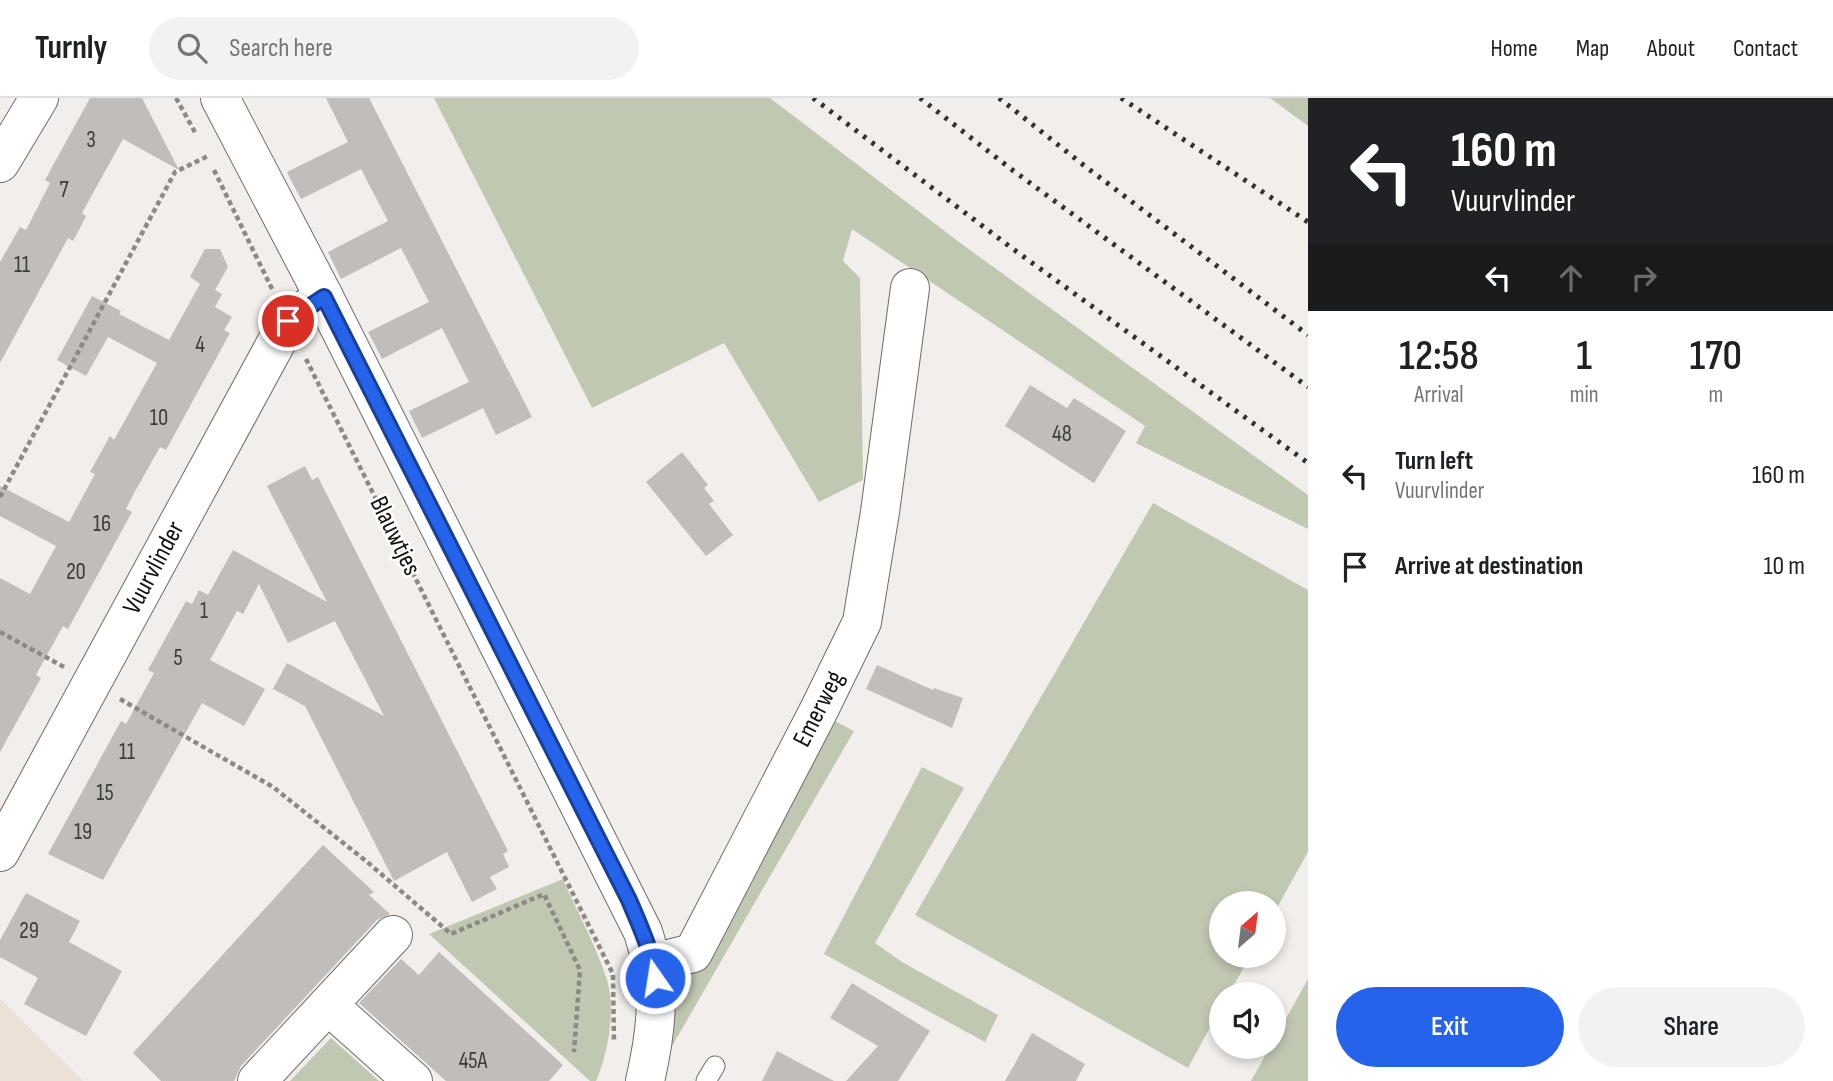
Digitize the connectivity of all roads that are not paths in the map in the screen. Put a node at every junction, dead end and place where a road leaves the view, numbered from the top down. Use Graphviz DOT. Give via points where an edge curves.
graph roads {
  1 [pos="39,98"];
  2 [pos="220,98"];
  3 [pos="0,163"];
  4 [pos="910,288"];
  5 [pos="324,297"];
  6 [pos="0,852"];
  7 [pos="393,935"];
  8 [pos="653,964"];
  9 [pos="328,1004"];
  10 [pos="257,1081"];
  11 [pos="413,1081"];
  12 [pos="646,1081"];
  1 -- 3 [label="street"];
  2 -- 5 [label="street, Blauwtjes"];
  4 -- 8 [label="street, Emerweg" via="862,622 694,953"];
  5 -- 6 [label="street, Vuurvlinder" via="288,321"];
  5 -- 8 [label="street, Blauwtjes" via="629,900"];
  7 -- 9 [label="street"];
  8 -- 12 [label="street" via="655,1022"];
  9 -- 10 [label="street"];
  9 -- 11 [label="street"];
}
